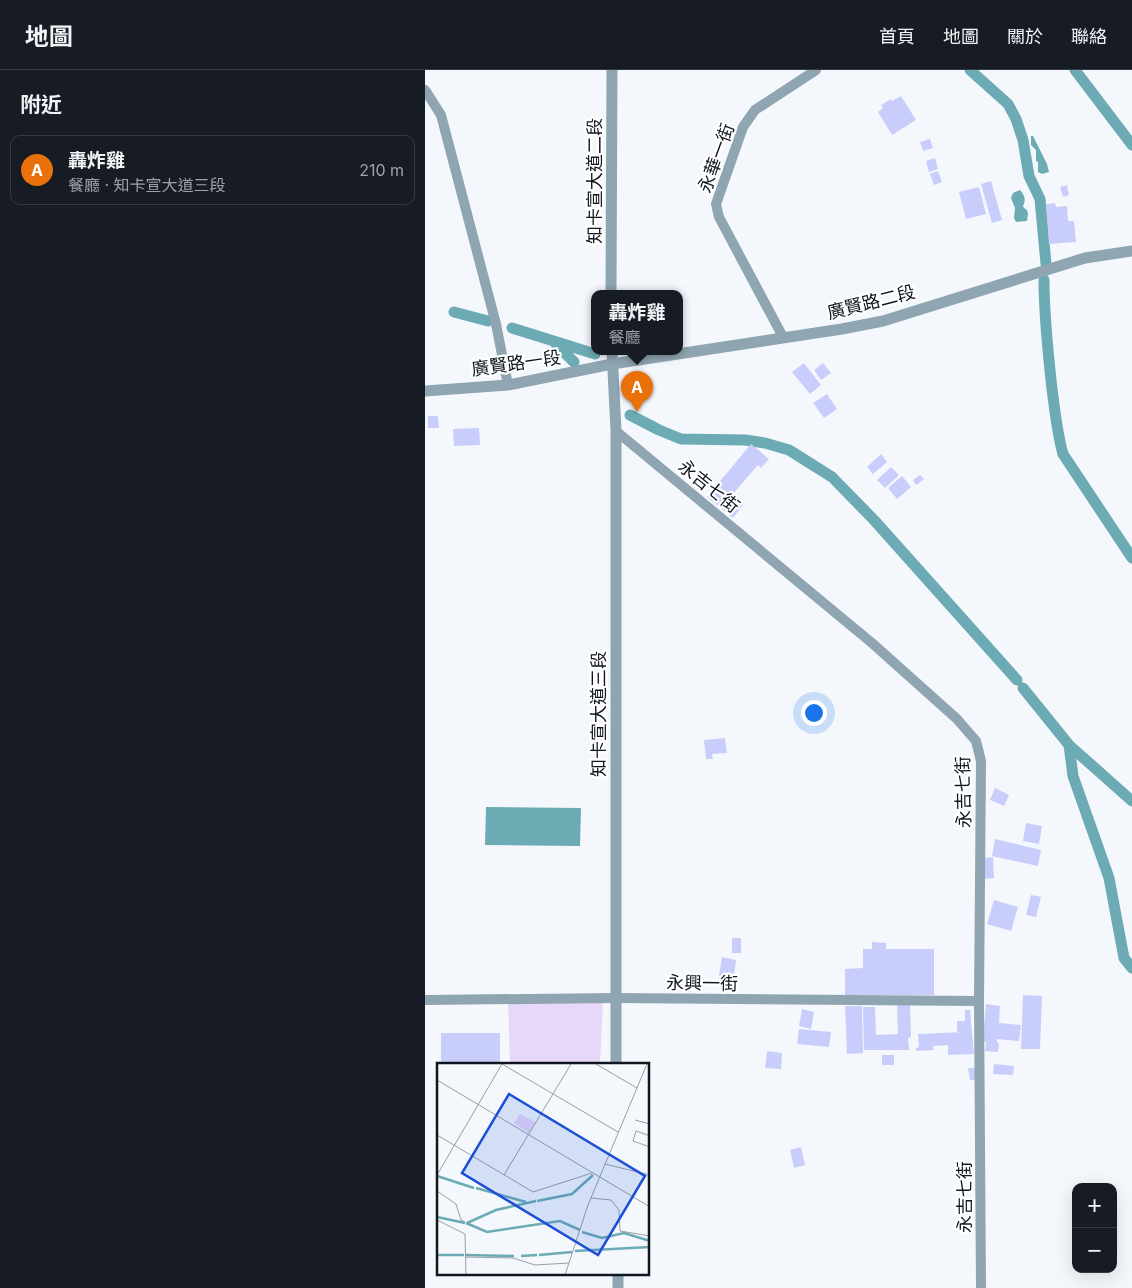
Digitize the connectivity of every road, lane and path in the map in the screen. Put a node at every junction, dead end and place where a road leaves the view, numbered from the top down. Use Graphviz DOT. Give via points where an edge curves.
graph roads {
  1 [pos="612,70"];
  2 [pos="816,70"];
  3 [pos="425,90"];
  4 [pos="1132,251"];
  5 [pos="611,290"];
  6 [pos="783,337"];
  7 [pos="683,353"];
  8 [pos="612,355"];
  9 [pos="669,355"];
  10 [pos="612,364"];
  11 [pos="508,384"];
  12 [pos="425,391"];
  13 [pos="616,431"];
  14 [pos="616,998"];
  15 [pos="425,1000"];
  16 [pos="979,1001"];
  17 [pos="616,1063"];
  18 [pos="981,1288"];
  1 -- 5 [label="street, 知卡宣大道二段"];
  2 -- 6 [label="street, 永華一街" via="748,118 716,204 719,216"];
  3 -- 11 [label="street" via="441,115 496,324"];
  4 -- 6 [label="street, 廣賢路二段" via="1085,258 883,321"];
  6 -- 7 [label="street, 廣賢路二段"];
  8 -- 10 [label="street"];
  9 -- 10 [label="street, 廣賢路二段"];
  10 -- 11 [label="street, 廣賢路一段"];
  10 -- 13 [label="street, 知卡宣大道三段"];
  11 -- 12 [label="street, 廣賢路一段"];
  13 -- 14 [label="street, 知卡宣大道三段"];
  13 -- 16 [label="street, 永吉七街" via="872,643 957,719 976,741 981,761"];
  14 -- 15 [label="street, 永興一街"];
  14 -- 16 [label="street, 永興一街"];
  14 -- 17 [label="street, 知卡宣大道三段"];
  16 -- 18 [label="street, 永吉七街"];
}
